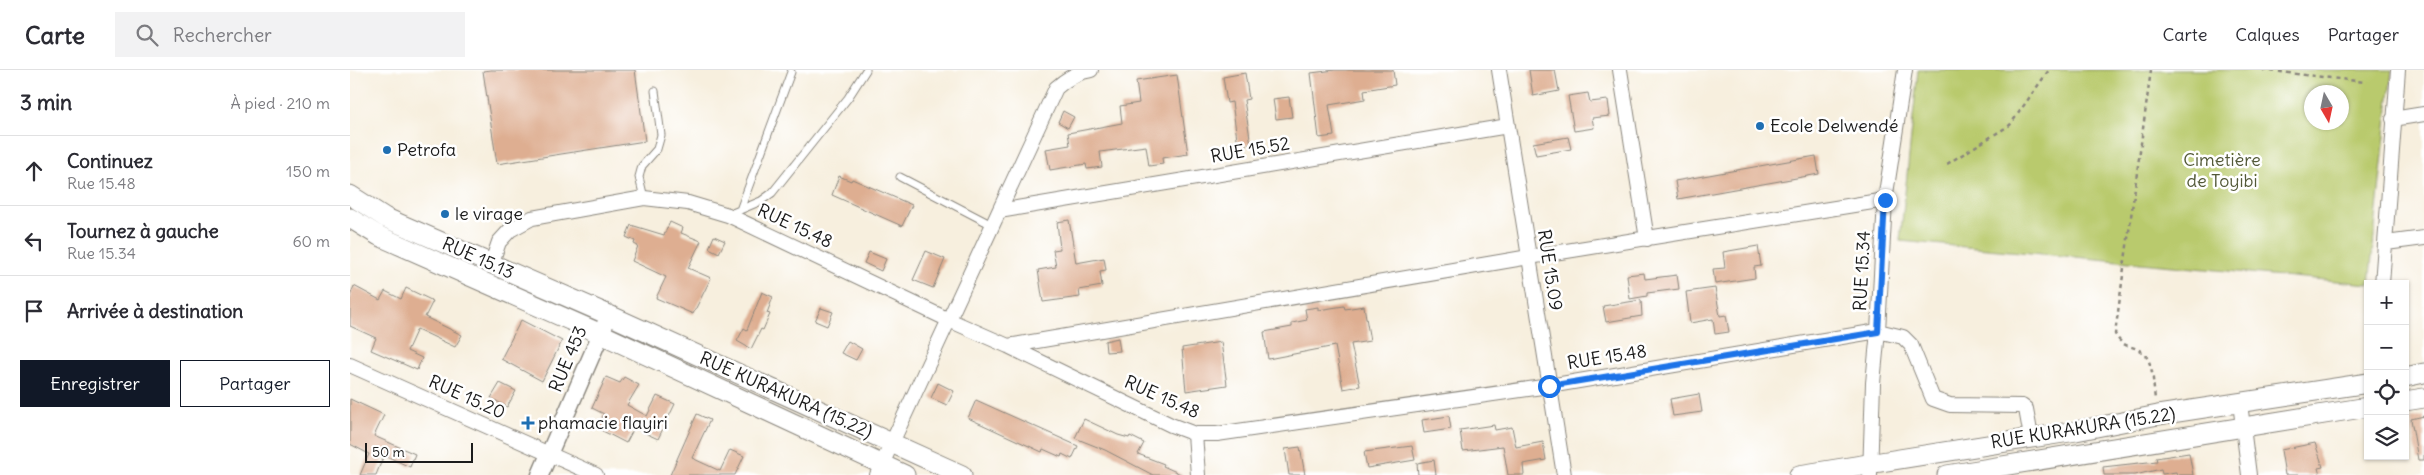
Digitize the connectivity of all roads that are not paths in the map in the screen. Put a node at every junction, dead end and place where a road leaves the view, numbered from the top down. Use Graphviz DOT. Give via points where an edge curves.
graph roads {
  1 [pos="866,70"];
  2 [pos="1091,70"];
  3 [pos="1499,70"];
  4 [pos="1620,70"];
  5 [pos="1905,70"];
  6 [pos="2398,70"];
  7 [pos="790,72"];
  8 [pos="655,91"];
  9 [pos="2424,114"];
  10 [pos="2393,118"];
  11 [pos="1508,126"];
  12 [pos="900,177"];
  13 [pos="350,195"];
  14 [pos="644,198"];
  15 [pos="1885,200"];
  16 [pos="999,211"];
  17 [pos="734,212"];
  18 [pos="350,218"];
  19 [pos="992,225"];
  20 [pos="2424,238"];
  21 [pos="1647,239"];
  22 [pos="2386,243"];
  23 [pos="1529,257"];
  24 [pos="491,265"];
  25 [pos="2382,280"];
  26 [pos="609,315"];
  27 [pos="949,320"];
  28 [pos="1878,332"];
  29 [pos="601,334"];
  30 [pos="1008,346"];
  31 [pos="350,366"];
  32 [pos="2424,373"];
  33 [pos="2409,376"];
  34 [pos="2364,384"];
  35 [pos="1549,386"];
  36 [pos="2424,398"];
  37 [pos="2409,400"];
  38 [pos="2240,403"];
  39 [pos="2364,409"];
  40 [pos="2242,427"];
  41 [pos="1195,434"];
  42 [pos="2031,437"];
  43 [pos="892,443"];
  44 [pos="549,453"];
  45 [pos="1870,469"];
  46 [pos="879,470"];
  47 [pos="2000,471"];
  48 [pos="540,475"];
  49 [pos="596,475"];
  50 [pos="905,475"];
  51 [pos="962,475"];
  52 [pos="1198,475"];
  53 [pos="1564,475"];
  54 [pos="1799,475"];
  55 [pos="1948,475"];
  56 [pos="2248,475"];
  1 -- 17 [label="lane" via="848,98 772,193"];
  2 -- 16 [label="street" via="1064,81 1056,88"];
  3 -- 11 [label="street, RUE 15.09"];
  4 -- 21 [label="street"];
  5 -- 15 [label="street, RUE 15.34"];
  6 -- 10 [label="street"];
  7 -- 17 [label="lane"];
  8 -- 14 [label="lane" via="660,135 658,149 642,166 640,177"];
  9 -- 10 [label="street"];
  10 -- 22 [label="street"];
  11 -- 16 [label="street, RUE 15.52"];
  11 -- 23 [label="street, RUE 15.09"];
  12 -- 19 [label="lane"];
  13 -- 24 [label="main road, RUE 15.13" via="386,218"];
  14 -- 17 [label="street, RUE 15.48"];
  14 -- 24 [label="street, RUE 15.48" via="532,218 510,230 499,242"];
  15 -- 21 [label="street"];
  15 -- 28 [label="street, RUE 15.34"];
  16 -- 19 [label="street"];
  17 -- 27 [label="street, RUE 15.48"];
  18 -- 29 [label="main road, RUE 15.13" via="379,236"];
  19 -- 27 [label="street"];
  20 -- 22 [label="street"];
  21 -- 23 [label="street"];
  22 -- 25 [label="street"];
  23 -- 30 [label="street"];
  23 -- 35 [label="street, RUE 15.09"];
  24 -- 26 [label="main road, RUE 15.13"];
  26 -- 29 [label="street, RUE 453"];
  26 -- 43 [label="main road, RUE KURAKURA (15.22)"];
  27 -- 30 [label="street, RUE 15.48"];
  27 -- 43 [label="street"];
  28 -- 35 [label="street, RUE 15.48"];
  28 -- 42 [label="street" via="1902,337 1911,345 1933,399 1950,405 2022,406 2026,409"];
  28 -- 45 [label="street, RUE 15.34"];
  29 -- 44 [label="street, RUE 453"];
  29 -- 46 [label="main road, RUE KURAKURA (15.22)"];
  30 -- 41 [label="street, RUE 15.48"];
  31 -- 44 [label="street, RUE 15.20"];
  32 -- 33 [label="main road"];
  34 -- 38 [label="main road, RUE KURAKURA (15.22)"];
  35 -- 41 [label="street, RUE 15.48" via="1217,434"];
  35 -- 53 [label="street, RUE 15.09"];
  36 -- 37 [label="main road"];
  38 -- 40 [label="street"];
  38 -- 42 [label="main road, RUE KURAKURA (15.22)"];
  39 -- 40 [label="main road, RUE KURAKURA (15.22)"];
  40 -- 47 [label="main road, RUE KURAKURA (15.22)"];
  40 -- 56 [label="street"];
  41 -- 52 [label="street"];
  42 -- 45 [label="main road, RUE KURAKURA (15.22)"];
  43 -- 46 [label="street"];
  43 -- 51 [label="main road, RUE KURAKURA (15.22)"];
  44 -- 48 [label="street, RUE 453"];
  44 -- 49 [label="street, RUE 15.20"];
  45 -- 54 [label="main road, RUE KURAKURA (15.22)"];
  46 -- 50 [label="main road, RUE KURAKURA (15.22)"];
  47 -- 55 [label="main road, RUE KURAKURA (15.22)"];
}
